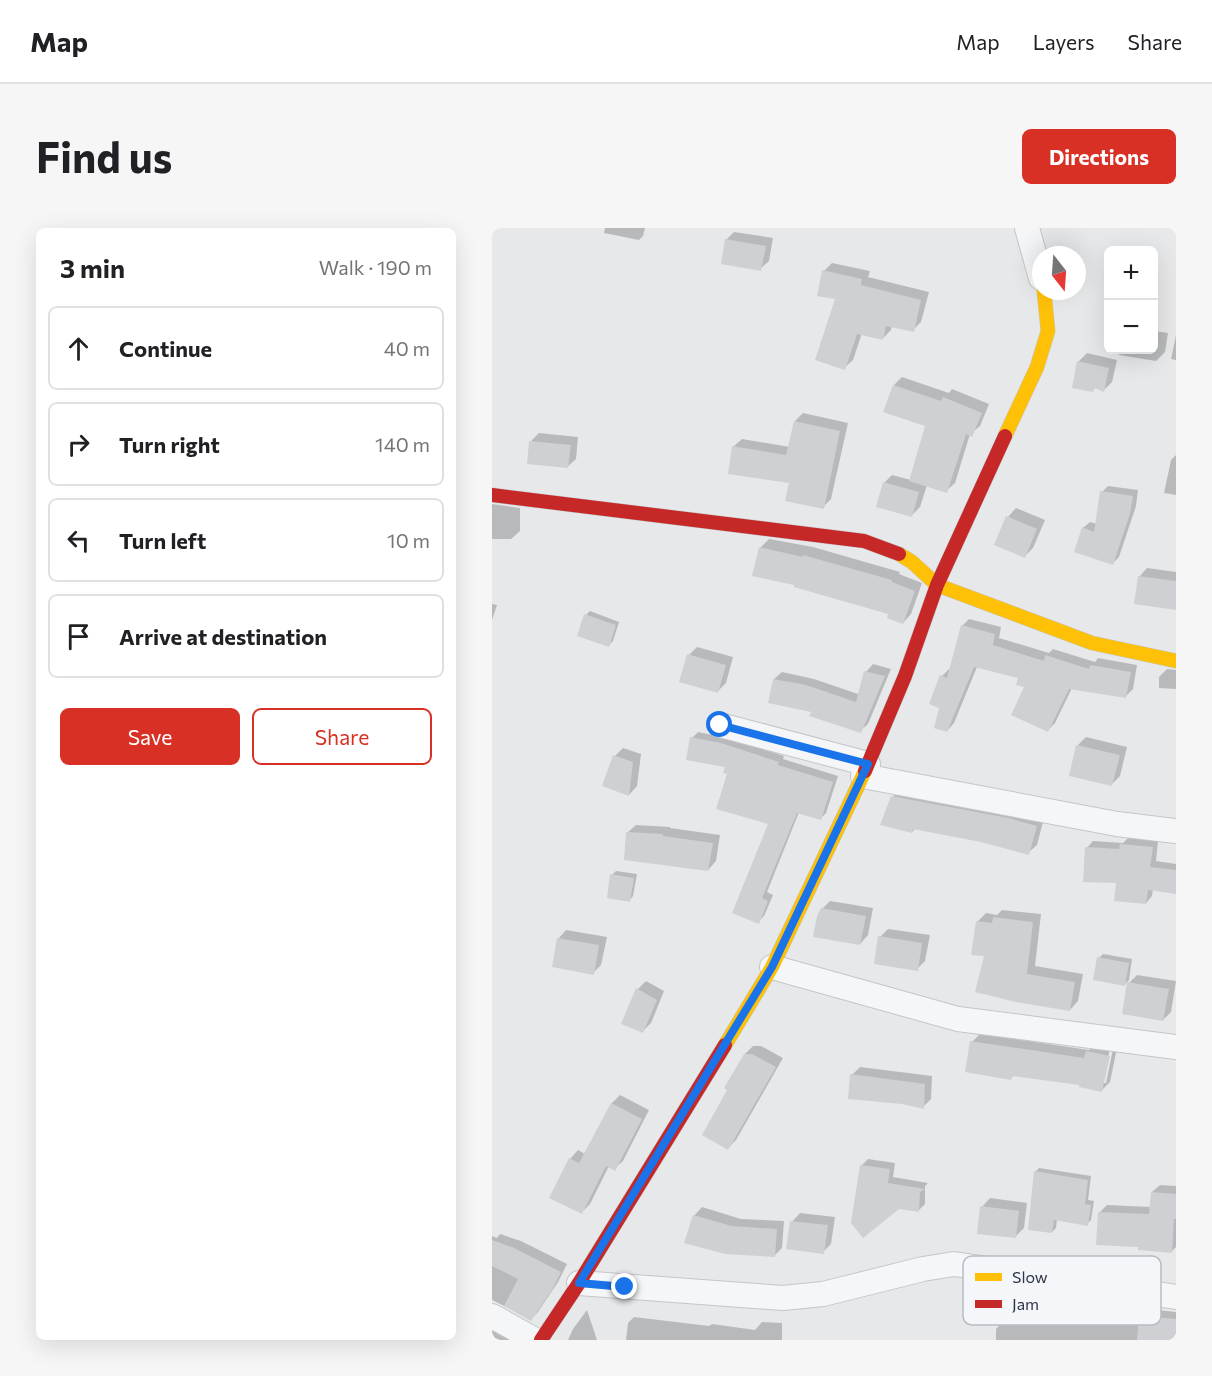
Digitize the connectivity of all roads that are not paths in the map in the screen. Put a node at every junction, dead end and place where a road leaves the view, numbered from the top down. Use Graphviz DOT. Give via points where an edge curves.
graph roads {
  1 [pos="1027,228"];
  2 [pos="1032,246"];
  3 [pos="1045,300"];
  4 [pos="492,495"];
  5 [pos="937,585"];
  6 [pos="1176,661"];
  7 [pos="720,725"];
  8 [pos="866,770"];
  9 [pos="1176,831"];
  10 [pos="772,967"];
  11 [pos="1176,1047"];
  12 [pos="963,1265"];
  13 [pos="579,1283"];
  14 [pos="1161,1295"];
  15 [pos="1176,1297"];
  16 [pos="492,1316"];
  17 [pos="535,1340"];
  18 [pos="542,1340"];
  1 -- 2 [label="street"];
  3 -- 5 [label="street" via="1048,331 1037,367"];
  4 -- 5 [label="street" via="864,542 892,550"];
  5 -- 6 [label="street" via="1092,643"];
  5 -- 8 [label="street"];
  7 -- 8 [label="street"];
  8 -- 9 [label="street" via="1117,824"];
  8 -- 10 [label="street"];
  10 -- 11 [label="street" via="958,1019"];
  10 -- 13 [label="street"];
  12 -- 13 [label="street" via="923,1269 823,1294 783,1298"];
  13 -- 18 [label="street"];
  14 -- 15 [label="street"];
  16 -- 17 [label="street"];
}
